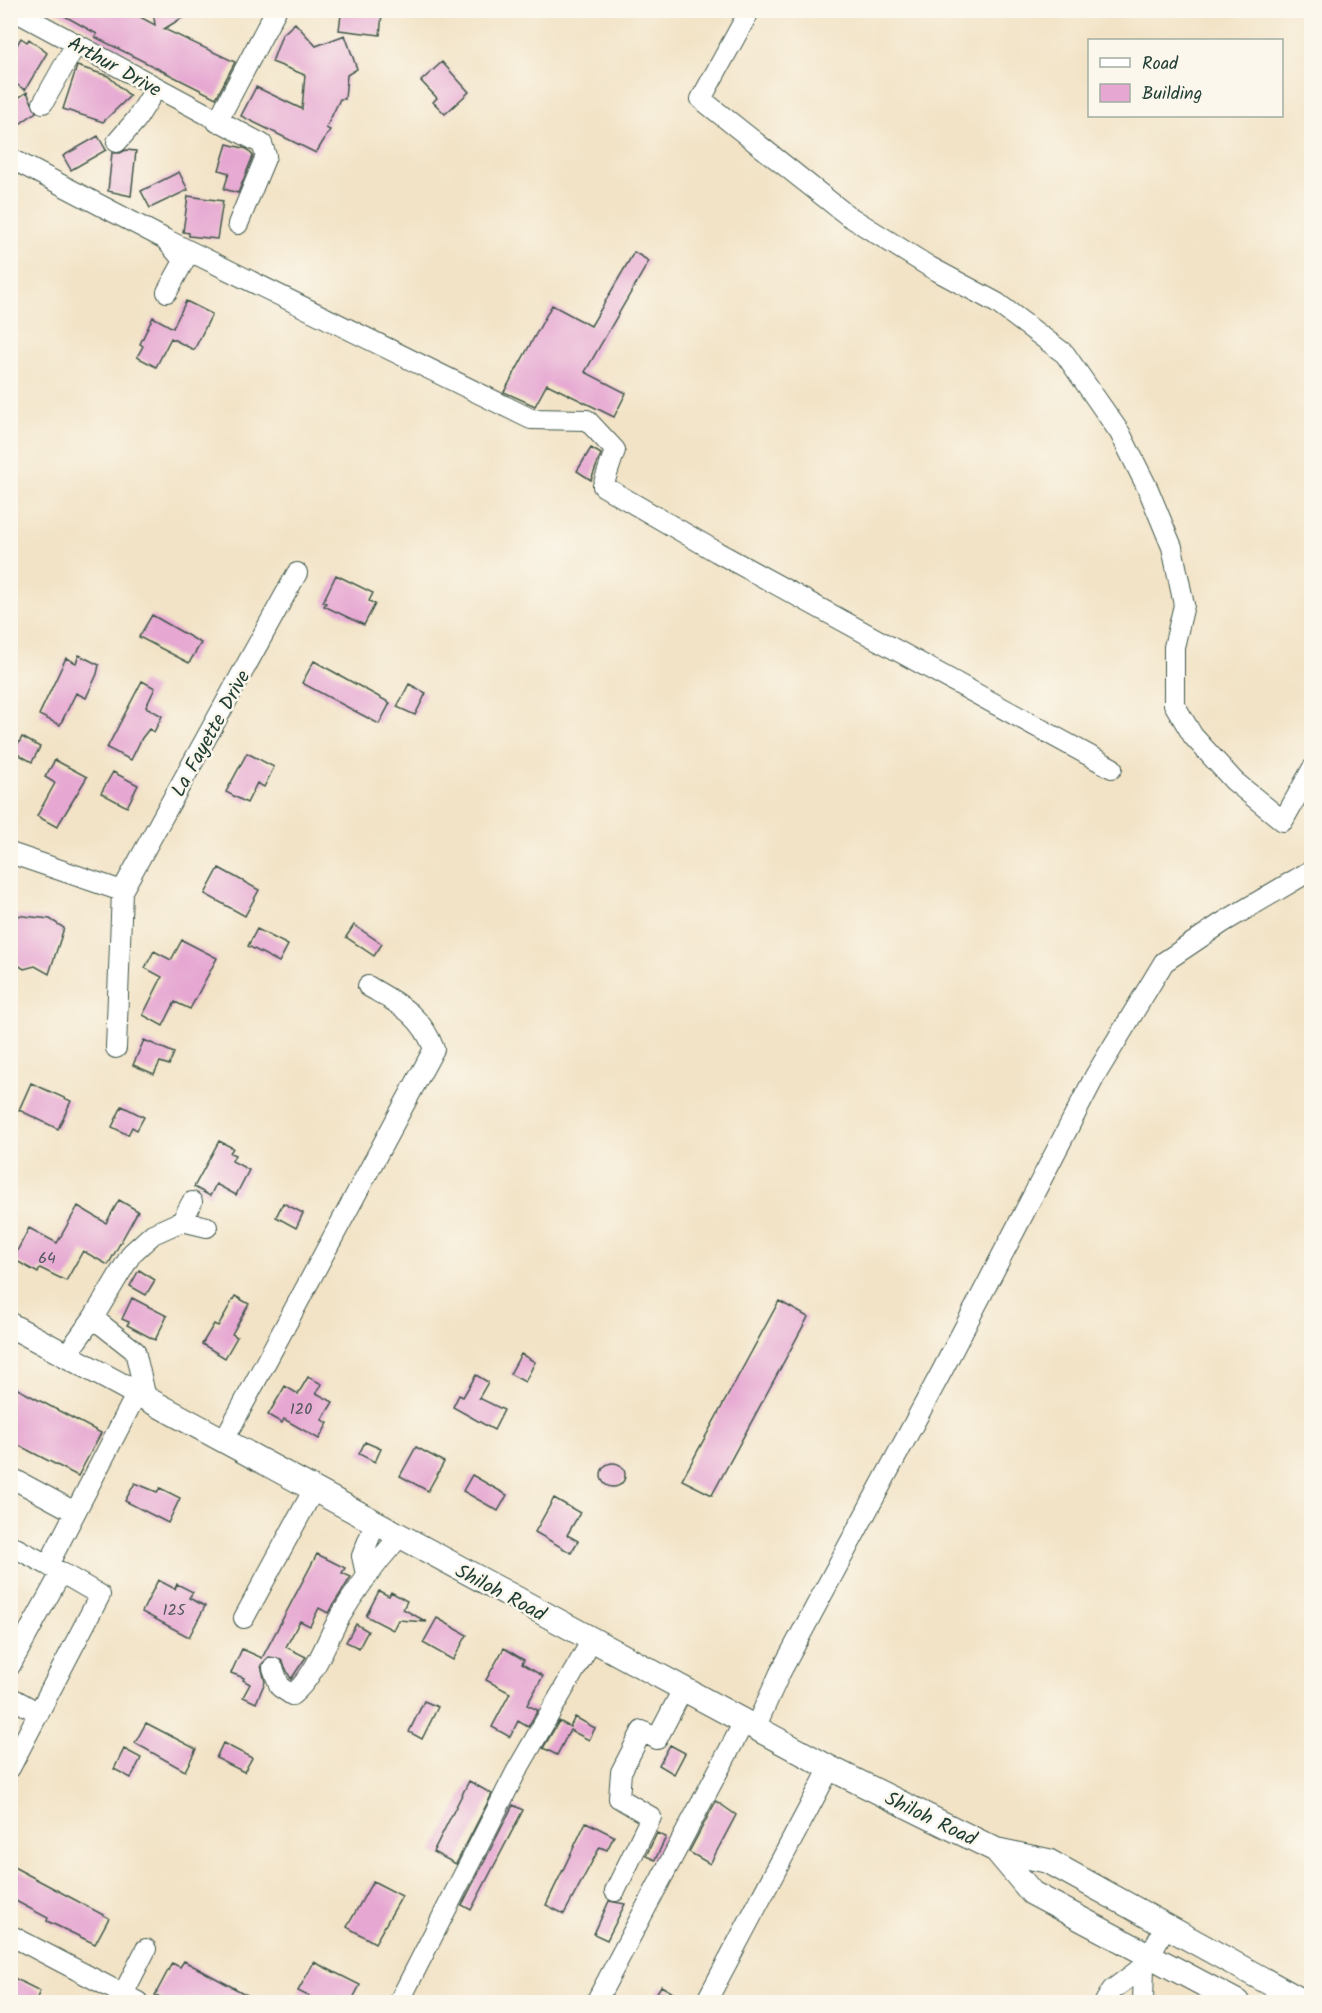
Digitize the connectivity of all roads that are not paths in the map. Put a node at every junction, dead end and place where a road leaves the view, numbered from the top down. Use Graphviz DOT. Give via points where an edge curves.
graph roads {
  1 [pos="13,10"];
  2 [pos="276,10"];
  3 [pos="750,10"];
  4 [pos="47,18"];
  5 [pos="76,44"];
  6 [pos="156,88"];
  7 [pos="43,103"];
  8 [pos="217,122"];
  9 [pos="117,142"];
  10 [pos="10,158"];
  11 [pos="238,224"];
  12 [pos="165,239"];
  13 [pos="167,292"];
  14 [pos="297,573"];
  15 [pos="1112,768"];
  16 [pos="1311,769"];
  17 [pos="10,853"];
  18 [pos="1311,869"];
  19 [pos="122,891"];
  20 [pos="368,986"];
  21 [pos="116,1048"];
  22 [pos="192,1202"];
  23 [pos="182,1221"];
  24 [pos="207,1227"];
  25 [pos="93,1318"];
  26 [pos="10,1325"];
  27 [pos="67,1354"];
  28 [pos="142,1395"];
  29 [pos="224,1440"];
  30 [pos="10,1477"];
  31 [pos="314,1489"];
  32 [pos="75,1512"];
  33 [pos="375,1524"];
  34 [pos="399,1537"];
  35 [pos="10,1545"];
  36 [pos="54,1569"];
  37 [pos="366,1574"];
  38 [pos="244,1618"];
  39 [pos="592,1640"];
  40 [pos="10,1666"];
  41 [pos="273,1668"];
  42 [pos="683,1689"];
  43 [pos="10,1697"];
  44 [pos="39,1713"];
  45 [pos="750,1725"];
  46 [pos="10,1768"];
  47 [pos="830,1768"];
  48 [pos="996,1850"];
  49 [pos="615,1891"];
  50 [pos="1165,1927"];
  51 [pos="10,1935"];
  52 [pos="146,1949"];
  53 [pos="1147,1960"];
  54 [pos="126,2000"];
  55 [pos="399,2002"];
  56 [pos="596,2002"];
  57 [pos="706,2002"];
  58 [pos="1105,2002"];
  59 [pos="1143,2002"];
  60 [pos="1238,2002"];
  61 [pos="1304,2002"];
  1 -- 4 [label="street, Arthur Drive"];
  2 -- 8 [label="street"];
  3 -- 16 [label="street" via="700,99 847,215 997,303 1065,354 1120,433 1149,489 1172,547 1184,605 1174,647 1174,704 1193,736 1234,781 1283,821"];
  4 -- 5 [label="street, Arthur Drive"];
  5 -- 6 [label="street, Arthur Drive"];
  5 -- 7 [label="street"];
  6 -- 8 [label="street, Arthur Drive"];
  6 -- 9 [label="street"];
  8 -- 11 [label="street, Arthur Drive" via="262,144 266,156"];
  10 -- 12 [label="street"];
  12 -- 13 [label="street" via="184,261"];
  12 -- 15 [label="street" via="531,419 587,420 615,450 603,486"];
  14 -- 19 [label="street, La Fayette Drive"];
  17 -- 19 [label="street"];
  18 -- 45 [label="street" via="1164,962 1095,1076 942,1371"];
  19 -- 21 [label="street, La Fayette Drive"];
  20 -- 29 [label="street" via="411,1012 427,1031 434,1049"];
  22 -- 23 [label="street"];
  23 -- 24 [label="street"];
  23 -- 25 [label="street" via="153,1234 132,1253"];
  25 -- 27 [label="street"];
  25 -- 28 [label="street" via="135,1351"];
  26 -- 27 [label="main road, Shiloh Road"];
  27 -- 28 [label="main road, Shiloh Road"];
  28 -- 29 [label="main road, Shiloh Road"];
  28 -- 32 [label="street"];
  29 -- 31 [label="main road, Shiloh Road"];
  30 -- 32 [label="street"];
  31 -- 33 [label="main road, Shiloh Road"];
  31 -- 38 [label="street"];
  32 -- 36 [label="street"];
  33 -- 34 [label="main road, Shiloh Road"];
  33 -- 37 [label="street" via="362,1556"];
  34 -- 37 [label="street"];
  34 -- 39 [label="main road, Shiloh Road"];
  35 -- 36 [label="street"];
  36 -- 40 [label="street"];
  36 -- 44 [label="street" via="100,1595"];
  37 -- 41 [label="street" via="306,1684 292,1695 280,1687"];
  39 -- 42 [label="main road, Shiloh Road"];
  39 -- 55 [label="street" via="516,1772"];
  42 -- 45 [label="main road, Shiloh Road"];
  42 -- 49 [label="street" via="657,1739 642,1731 621,1772 619,1798 651,1817"];
  43 -- 44 [label="street"];
  44 -- 46 [label="street"];
  45 -- 47 [label="main road, Shiloh Road"];
  45 -- 56 [label="street"];
  47 -- 48 [label="main road, Shiloh Road"];
  47 -- 57 [label="street"];
  48 -- 50 [label="main road, Shiloh Road" via="1048,1861"];
  48 -- 53 [label="main road, Shiloh Road" via="1032,1893"];
  50 -- 53 [label="street"];
  50 -- 61 [label="main road, Shiloh Road"];
  51 -- 54 [label="street"];
  52 -- 54 [label="street"];
  53 -- 58 [label="street" via="1112,1990"];
  53 -- 59 [label="street"];
  53 -- 60 [label="main road, Shiloh Road"];
}
